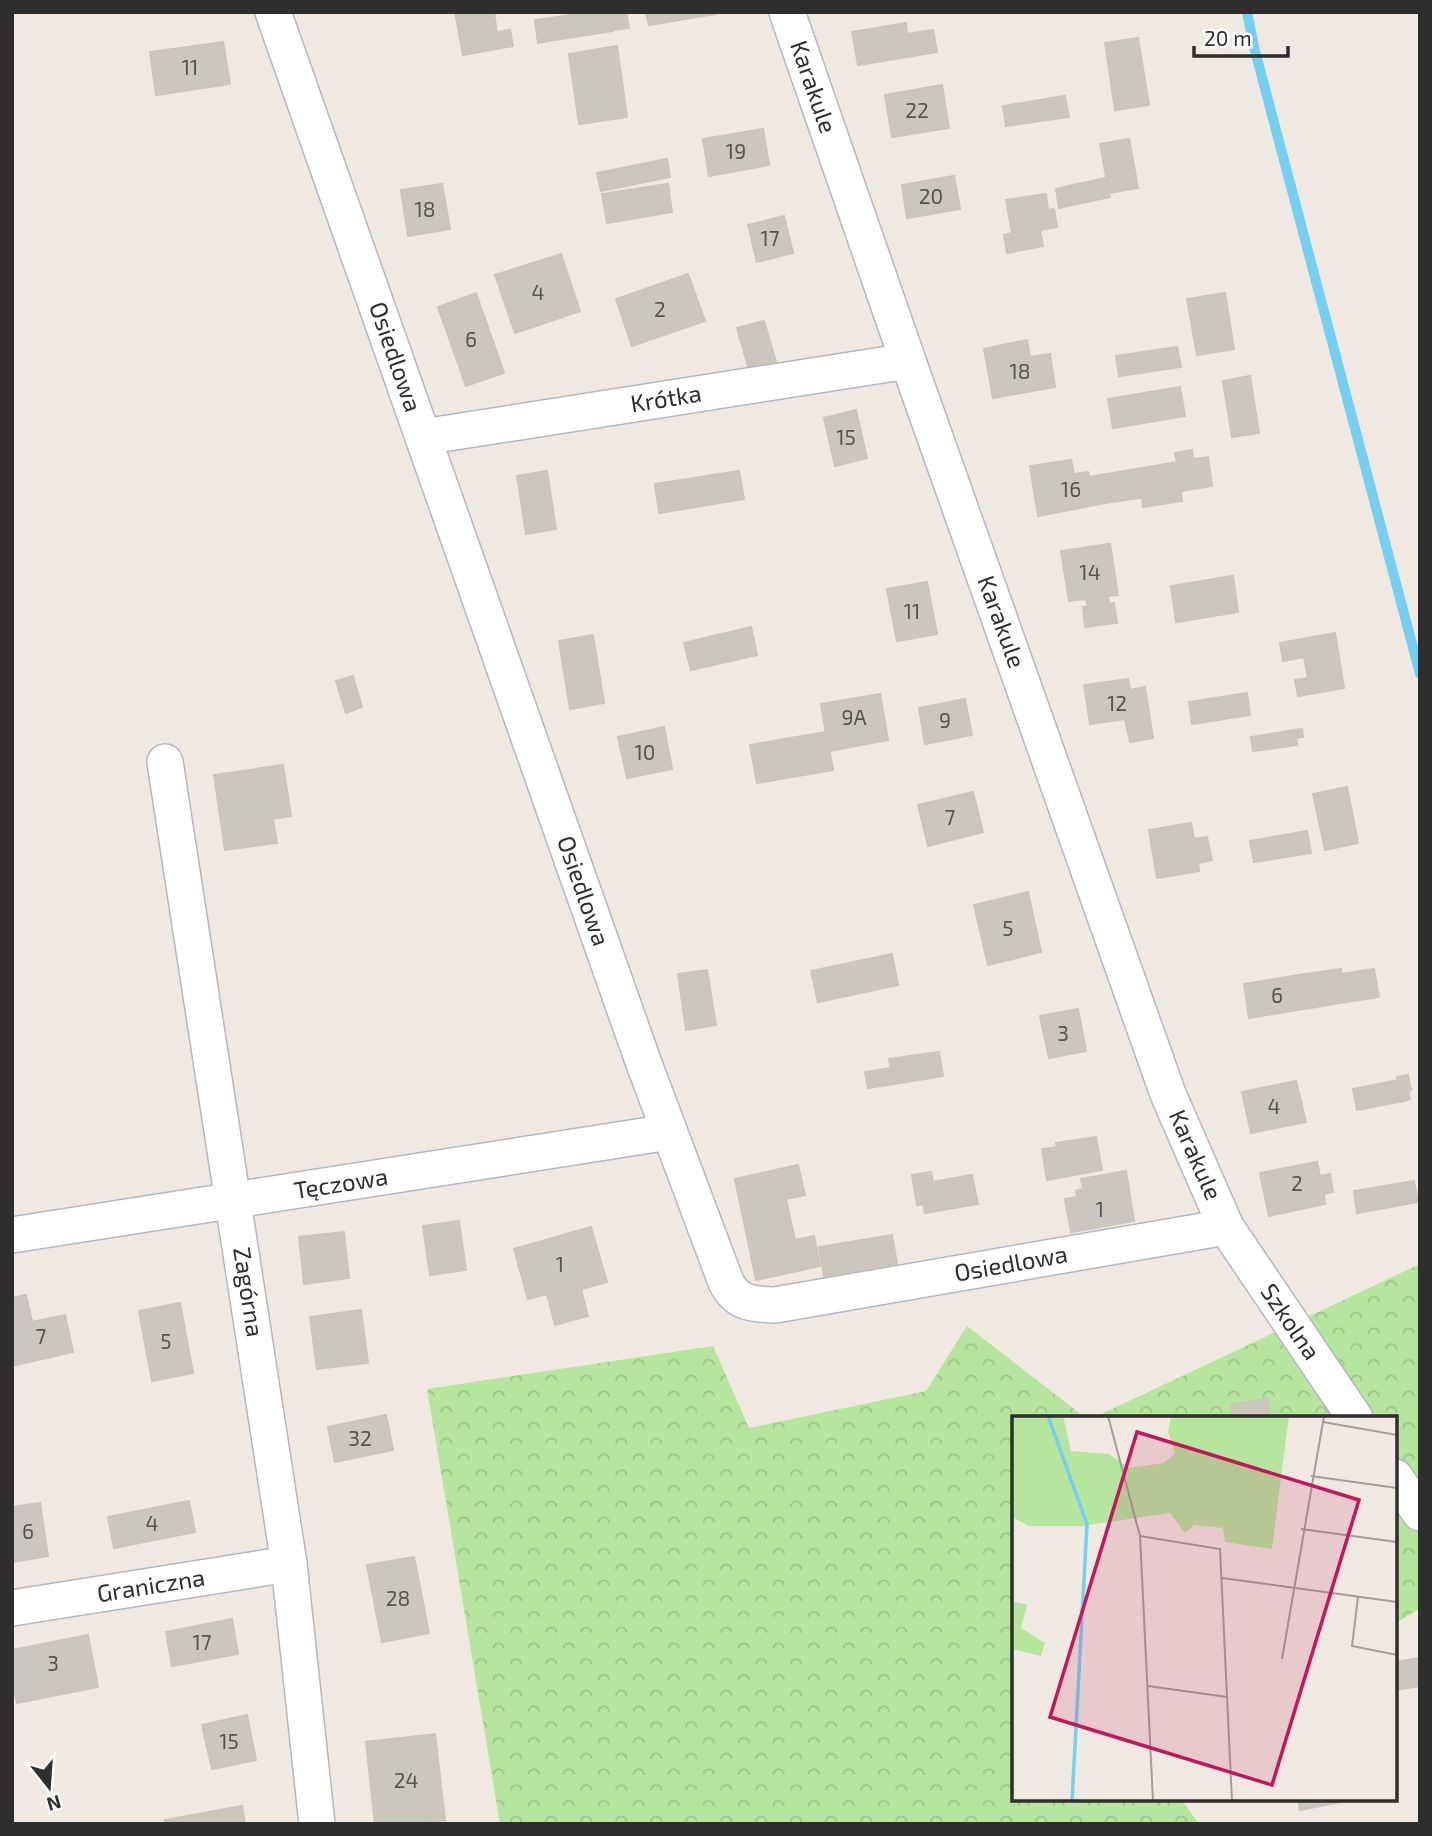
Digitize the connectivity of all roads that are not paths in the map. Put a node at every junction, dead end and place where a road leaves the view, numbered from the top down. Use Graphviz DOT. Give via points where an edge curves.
graph roads {
  1 [pos="273,12"];
  2 [pos="788,12"];
  3 [pos="908,361"];
  4 [pos="423,437"];
  5 [pos="165,762"];
  6 [pos="669,1132"];
  7 [pos="234,1201"];
  8 [pos="1226,1227"];
  9 [pos="12,1236"];
  10 [pos="1354,1416"];
  11 [pos="1397,1480"];
  12 [pos="1420,1513"];
  13 [pos="289,1564"];
  14 [pos="12,1608"];
  15 [pos="317,1824"];
  1 -- 4 [label="street, Osiedlowa"];
  2 -- 3 [label="street, Karakule"];
  3 -- 4 [label="street, Krótka"];
  3 -- 8 [label="street, Karakule" via="1168,1094"];
  4 -- 6 [label="street, Osiedlowa"];
  5 -- 7 [label="street, Zagórna"];
  6 -- 7 [label="street, Tęczowa"];
  6 -- 8 [label="street, Osiedlowa" via="726,1282 733,1295 749,1303 789,1303"];
  7 -- 9 [label="street, Tęczowa"];
  7 -- 13 [label="street, Zagórna"];
  8 -- 10 [label="street, Szkolna"];
  11 -- 12 [label="street"];
  13 -- 14 [label="street, Graniczna"];
  13 -- 15 [label="street, Zagórna"];
}
